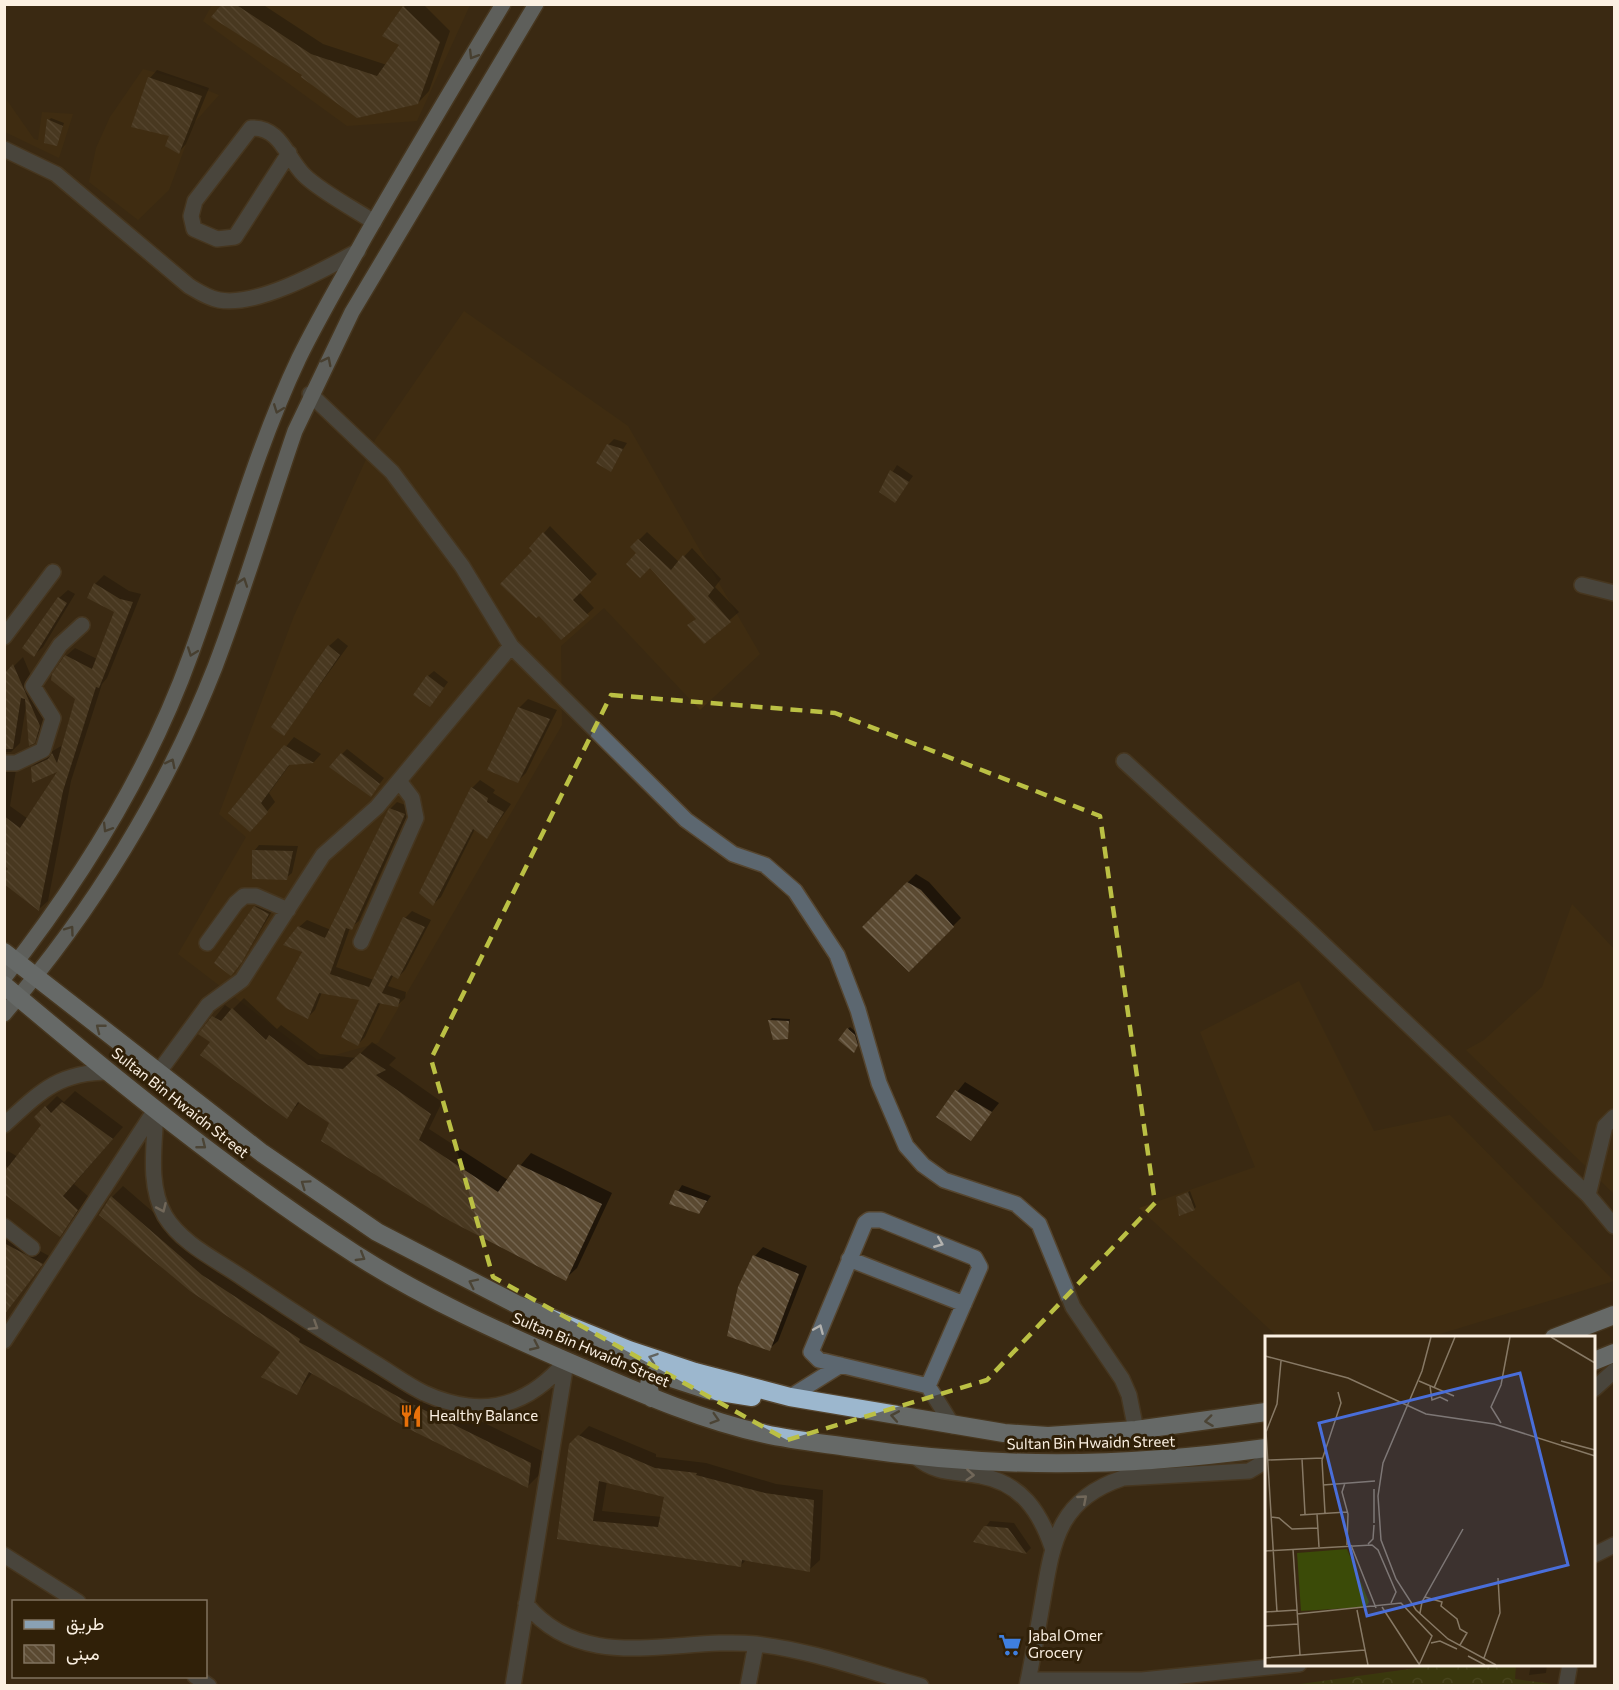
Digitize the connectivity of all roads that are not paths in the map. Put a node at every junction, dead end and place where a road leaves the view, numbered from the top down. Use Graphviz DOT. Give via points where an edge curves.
graph roads {
  1 [pos="503,4"];
  2 [pos="536,4"];
  3 [pos="4,149"];
  4 [pos="289,153"];
  5 [pos="374,222"];
  6 [pos="357,251"];
  7 [pos="310,394"];
  8 [pos="53,572"];
  9 [pos="1582,585"];
  10 [pos="1614,593"];
  11 [pos="82,625"];
  12 [pos="4,637"];
  13 [pos="511,646"];
  14 [pos="1124,760"];
  15 [pos="4,764"];
  16 [pos="399,781"];
  17 [pos="288,910"];
  18 [pos="361,942"];
  19 [pos="207,943"];
  20 [pos="11,957"];
  21 [pos="36,977"];
  22 [pos="4,978"];
  23 [pos="4,985"];
  24 [pos="19,998"];
  25 [pos="4,1014"];
  26 [pos="109,1072"];
  27 [pos="158,1073"];
  28 [pos="156,1109"];
  29 [pos="1614,1117"];
  30 [pos="4,1125"];
  31 [pos="1588,1196"];
  32 [pos="4,1226"];
  33 [pos="1614,1226"];
  34 [pos="32,1248"];
  35 [pos="849,1259"];
  36 [pos="963,1304"];
  37 [pos="1613,1314"];
  38 [pos="1559,1336"];
  39 [pos="4,1341"];
  40 [pos="1614,1353"];
  41 [pos="1595,1360"];
  42 [pos="566,1361"];
  43 [pos="841,1365"];
  44 [pos="1614,1371"];
  45 [pos="928,1386"];
  46 [pos="1595,1387"];
  47 [pos="790,1397"];
  48 [pos="652,1398"];
  49 [pos="1265,1412"];
  50 [pos="953,1426"];
  51 [pos="1136,1430"];
  52 [pos="1265,1448"];
  53 [pos="916,1457"];
  54 [pos="1265,1462"];
  55 [pos="1614,1545"];
  56 [pos="1052,1547"];
  57 [pos="1595,1554"];
  58 [pos="4,1555"];
  59 [pos="75,1600"];
  60 [pos="526,1604"];
  61 [pos="756,1644"];
  62 [pos="1289,1666"];
  63 [pos="1570,1666"];
  64 [pos="1028,1683"];
  65 [pos="513,1686"];
  66 [pos="748,1686"];
  67 [pos="921,1686"];
  68 [pos="1566,1686"];
  1 -- 5 [label="main road, one-way"];
  7 -- 2 [label="main road, one-way" via="352,312"];
  3 -- 6 [label="street" via="56,174 189,286 209,297 250,298 324,269"];
  4 -- 4 [label="street" via="263,128 251,128 195,201 191,216 194,229 217,239 234,237"];
  4 -- 5 [label="street" via="304,175"];
  5 -- 6 [label="main road"];
  6 -- 20 [label="main road, one-way" via="299,359 190,657 150,749 69,891"];
  7 -- 13 [label="street" via="392,472 462,566"];
  21 -- 7 [label="main road, one-way" via="136,829 174,757 215,667"];
  8 -- 12 [label="street"];
  9 -- 10 [label="street"];
  11 -- 15 [label="street" via="60,645 33,686 53,718 43,750 16,763"];
  13 -- 16 [label="street"];
  13 -- 51 [label="street" via="686,820 733,854 765,865 795,891 837,955 879,1083 906,1146 923,1166 944,1180 1016,1204 1038,1224 1073,1307 1122,1379"];
  14 -- 31 [label="street"];
  16 -- 17 [label="street" via="377,807 323,855"];
  16 -- 18 [label="street" via="412,798 416,818"];
  17 -- 19 [label="street" via="256,896 244,896"];
  17 -- 27 [label="street" via="242,980 208,1005"];
  20 -- 21 [label="highway, Sultan Bin Hwaidn Street"];
  20 -- 22 [label="main road"];
  21 -- 24 [label="main road"];
  27 -- 21 [label="highway, Sultan Bin Hwaidn Street, one-way"];
  23 -- 24 [label="highway, Sultan Bin Hwaidn Street"];
  24 -- 25 [label="main road"];
  24 -- 26 [label="highway, Sultan Bin Hwaidn Street"];
  26 -- 28 [label="highway, Sultan Bin Hwaidn Street"];
  26 -- 30 [label="street" via="79,1073 54,1082"];
  47 -- 27 [label="highway, Sultan Bin Hwaidn Street, one-way" via="629,1350 516,1304 444,1269 377,1232 311,1188"];
  28 -- 39 [label="street"];
  28 -- 42 [label="highway, Sultan Bin Hwaidn Street, one-way" via="356,1254 426,1294"];
  28 -- 42 [label="street, one-way" via="153,1176 167,1218 187,1240 308,1323 423,1392 467,1406 513,1402 533,1392"];
  29 -- 31 [label="street" via="1605,1125"];
  31 -- 33 [label="street"];
  32 -- 34 [label="street"];
  35 -- 36 [label="street"];
  35 -- 36 [label="street, one-way" via="865,1223 881,1220 975,1258 980,1267"];
  43 -- 35 [label="street, one-way" via="819,1360 812,1347"];
  36 -- 45 [label="street"];
  37 -- 38 [label="highway"];
  40 -- 41 [label="highway"];
  42 -- 48 [label="highway, Sultan Bin Hwaidn Street"];
  42 -- 60 [label="street"];
  43 -- 45 [label="street"];
  43 -- 47 [label="street"];
  44 -- 46 [label="street"];
  45 -- 50 [label="street"];
  47 -- 48 [label="highway" via="740,1396 654,1375 648,1390"];
  50 -- 47 [label="highway, Sultan Bin Hwaidn Street, one-way"];
  48 -- 53 [label="highway, Sultan Bin Hwaidn Street, one-way" via="764,1434"];
  49 -- 51 [label="highway, Sultan Bin Hwaidn Street, one-way"];
  50 -- 51 [label="highway, Sultan Bin Hwaidn Street" via="1048,1436"];
  52 -- 53 [label="highway, Sultan Bin Hwaidn Street" via="1189,1459 1072,1465 990,1464"];
  53 -- 56 [label="street, one-way" via="941,1472 981,1476 1020,1492 1044,1523"];
  56 -- 54 [label="street, one-way" via="1078,1503 1107,1483 1123,1478 1249,1471"];
  55 -- 57 [label="street"];
  56 -- 64 [label="street"];
  58 -- 59 [label="street"];
  60 -- 61 [label="street" via="559,1634 590,1644 652,1649 714,1643"];
  60 -- 65 [label="street"];
  61 -- 66 [label="street"];
  61 -- 67 [label="street"];
  62 -- 64 [label="street" via="1142,1680"];
  63 -- 68 [label="street"];
}
